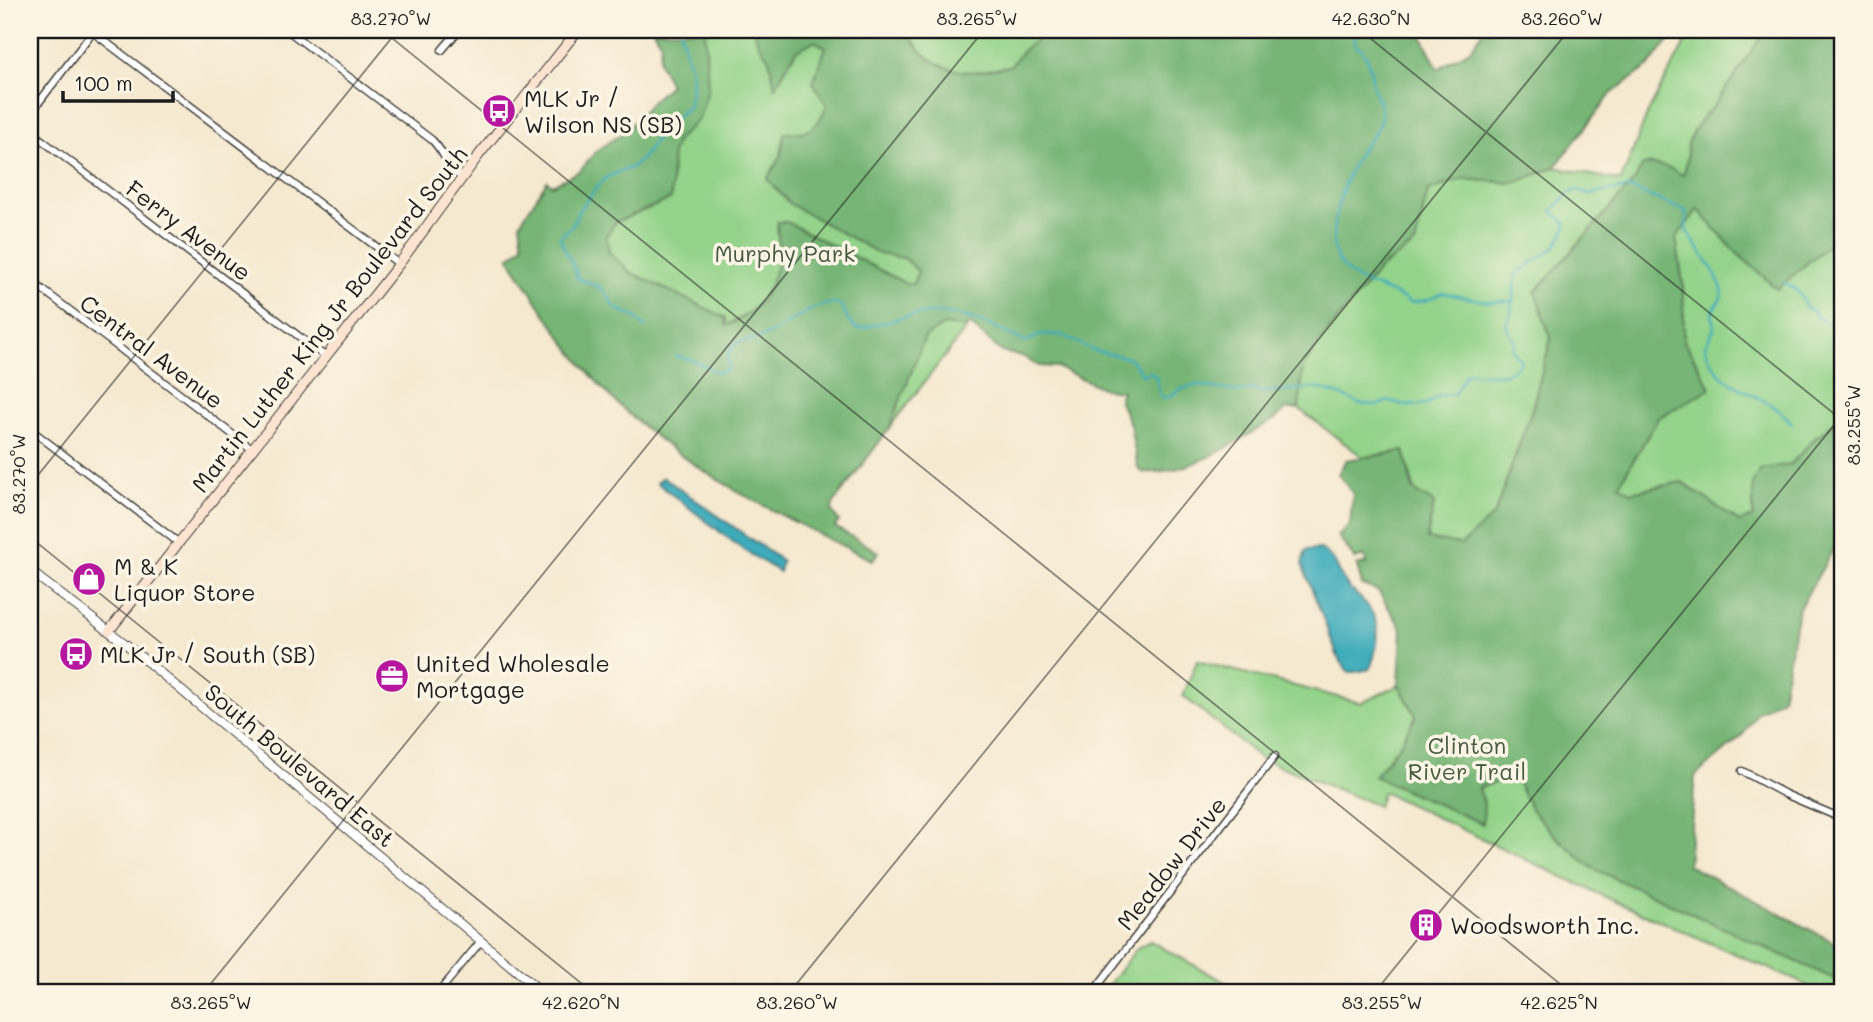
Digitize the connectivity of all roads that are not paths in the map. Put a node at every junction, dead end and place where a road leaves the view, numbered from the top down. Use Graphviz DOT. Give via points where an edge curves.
graph roads {
  1 [pos="92,30"];
  2 [pos="287,30"];
  3 [pos="459,30"];
  4 [pos="579,30"];
  5 [pos="442,50"];
  6 [pos="30,114"];
  7 [pos="30,131"];
  8 [pos="462,178"];
  9 [pos="399,264"];
  10 [pos="30,280"];
  11 [pos="326,357"];
  12 [pos="30,429"];
  13 [pos="253,450"];
  14 [pos="179,543"];
  15 [pos="30,571"];
  16 [pos="109,631"];
  17 [pos="1841,634"];
  18 [pos="1843,643"];
  19 [pos="1275,756"];
  20 [pos="1742,771"];
  21 [pos="1843,819"];
  22 [pos="481,941"];
  23 [pos="439,992"];
  24 [pos="542,992"];
  25 [pos="1093,992"];
  1 -- 6 [label="street"];
  1 -- 9 [label="street"];
  2 -- 8 [label="street" via="432,141"];
  3 -- 5 [label="street"];
  4 -- 8 [label="main road, Martin Luther King Jr Boulevard South"];
  7 -- 11 [label="street, Ferry Avenue"];
  8 -- 9 [label="main road, Martin Luther King Jr Boulevard South"];
  9 -- 11 [label="main road, Martin Luther King Jr Boulevard South"];
  10 -- 13 [label="street, Central Avenue"];
  11 -- 13 [label="main road, Martin Luther King Jr Boulevard South"];
  12 -- 14 [label="street"];
  13 -- 14 [label="main road, Martin Luther King Jr Boulevard South"];
  14 -- 16 [label="main road, Martin Luther King Jr Boulevard South"];
  15 -- 16 [label="street, South Boulevard East"];
  16 -- 22 [label="street, South Boulevard East"];
  17 -- 18 [label="street"];
  19 -- 25 [label="street, Meadow Drive"];
  20 -- 21 [label="street"];
  22 -- 23 [label="street"];
  22 -- 24 [label="street, South Boulevard East"];
}
